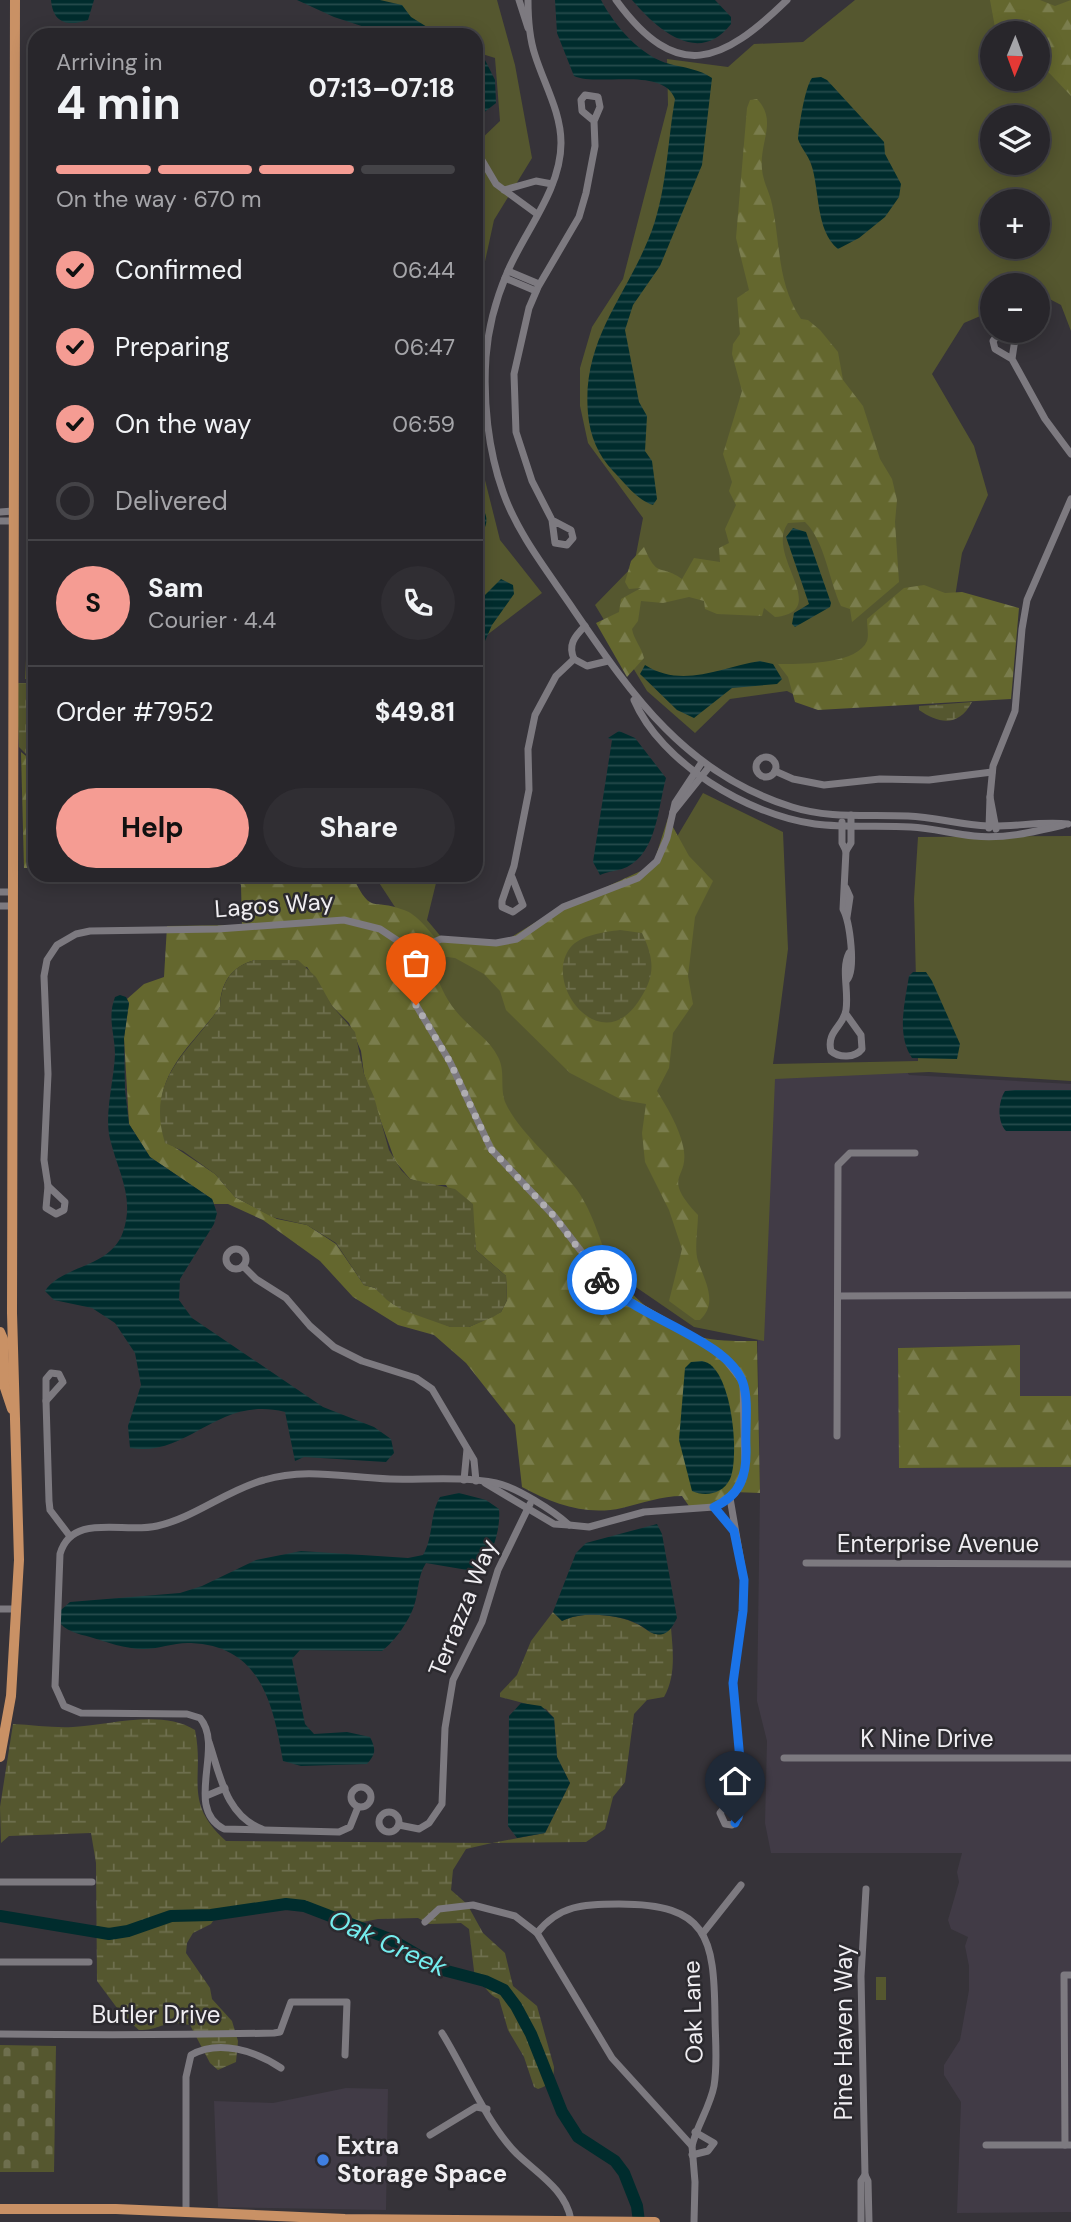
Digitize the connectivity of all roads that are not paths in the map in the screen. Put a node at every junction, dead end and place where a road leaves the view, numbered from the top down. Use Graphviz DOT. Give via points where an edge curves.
graph roads {
  1 [pos="15,0"];
  2 [pos="519,0"];
  3 [pos="528,0"];
  4 [pos="616,0"];
  5 [pos="787,0"];
  6 [pos="529,32"];
  7 [pos="594,121"];
  8 [pos="483,165"];
  9 [pos="552,184"];
  10 [pos="505,190"];
  11 [pos="537,214"];
  12 [pos="507,275"];
  13 [pos="537,288"];
  14 [pos="1012,359"];
  15 [pos="486,373"];
  16 [pos="483,382"];
  17 [pos="486,382"];
  18 [pos="1071,454"];
  19 [pos="1071,499"];
  20 [pos="0,512"];
  21 [pos="13,516"];
  22 [pos="552,520"];
  23 [pos="0,521"];
  24 [pos="585,626"];
  25 [pos="574,659"];
  26 [pos="608,661"];
  27 [pos="630,693"];
  28 [pos="705,764"];
  29 [pos="775,771"];
  30 [pos="992,772"];
  31 [pos="698,774"];
  32 [pos="842,815"];
  33 [pos="851,815"];
  34 [pos="1070,824"];
  35 [pos="842,826"];
  36 [pos="851,826"];
  37 [pos="992,826"];
  38 [pos="993,836"];
  39 [pos="846,851"];
  40 [pos="512,877"];
  41 [pos="6,892"];
  42 [pos="6,906"];
  43 [pos="413,951"];
  44 [pos="846,1014"];
  45 [pos="915,1153"];
  46 [pos="48,1186"];
  47 [pos="243,1266"];
  48 [pos="1071,1295"];
  49 [pos="838,1296"];
  50 [pos="0,1332"];
  51 [pos="46,1401"];
  52 [pos="16,1418"];
  53 [pos="837,1436"];
  54 [pos="467,1449"];
  55 [pos="464,1480"];
  56 [pos="478,1481"];
  57 [pos="730,1498"];
  58 [pos="530,1504"];
  59 [pos="714,1507"];
  60 [pos="734,1531"];
  61 [pos="69,1535"];
  62 [pos="806,1563"];
  63 [pos="1071,1564"];
  64 [pos="0,1609"];
  65 [pos="18,1609"];
  66 [pos="207,1738"];
  67 [pos="0,1757"];
  68 [pos="784,1758"];
  69 [pos="1071,1758"];
  70 [pos="225,1788"];
  71 [pos="206,1796"];
  72 [pos="734,1796"];
  73 [pos="358,1807"];
  74 [pos="398,1825"];
  75 [pos="271,1831"];
  76 [pos="0,1882"];
  77 [pos="92,1882"];
  78 [pos="741,1885"];
  79 [pos="866,1889"];
  80 [pos="425,1922"];
  81 [pos="537,1933"];
  82 [pos="703,1933"];
  83 [pos="0,1962"];
  84 [pos="89,1962"];
  85 [pos="1071,1975"];
  86 [pos="442,2033"];
  87 [pos="0,2034"];
  88 [pos="345,2055"];
  89 [pos="281,2068"];
  90 [pos="487,2109"];
  91 [pos="695,2132"];
  92 [pos="430,2134"];
  93 [pos="986,2145"];
  94 [pos="1068,2145"];
  95 [pos="692,2146"];
  96 [pos="692,2155"];
  97 [pos="865,2175"];
  98 [pos="0,2209"];
  99 [pos="182,2217"];
  100 [pos="345,2220"];
  101 [pos="569,2221"];
  102 [pos="629,2221"];
  103 [pos="655,2222"];
  104 [pos="694,2222"];
  105 [pos="861,2222"];
  106 [pos="869,2222"];
  1 -- 21 [label="main road"];
  2 -- 6 [label="street"];
  3 -- 6 [label="street"];
  4 -- 5 [label="street" via="655,44 698,55 733,46"];
  6 -- 9 [label="street" via="559,124 561,161"];
  7 -- 13 [label="street" via="592,171 579,217"];
  8 -- 10 [label="street"];
  9 -- 10 [label="street" via="530,182"];
  9 -- 11 [label="street"];
  10 -- 11 [label="street"];
  11 -- 12 [label="street"];
  12 -- 13 [label="street"];
  12 -- 15 [label="street" via="492,321"];
  13 -- 22 [label="street" via="519,340 514,407 523,459"];
  14 -- 18 [label="street" via="1045,419"];
  15 -- 17 [label="street"];
  16 -- 17 [label="street"];
  17 -- 24 [label="street" via="491,446 503,492 533,550"];
  19 -- 30 [label="street" via="1027,600 1015,711"];
  20 -- 21 [label="street"];
  21 -- 23 [label="street"];
  21 -- 41 [label="main road"];
  24 -- 25 [label="street" via="572,642"];
  24 -- 26 [label="street"];
  25 -- 26 [label="street" via="587,666"];
  25 -- 40 [label="street" via="550,685 535,715 528,749 528,790"];
  26 -- 27 [label="street"];
  27 -- 28 [label="street"];
  27 -- 31 [label="street" via="659,741"];
  28 -- 31 [label="street"];
  28 -- 32 [label="street" via="791,807"];
  29 -- 30 [label="street" via="824,785"];
  30 -- 37 [label="street"];
  31 -- 35 [label="street" via="787,818"];
  31 -- 43 [label="street" via="675,803 657,862 638,878 563,907 517,939 496,943 441,939"];
  32 -- 33 [label="street"];
  32 -- 35 [label="street"];
  33 -- 36 [label="street"];
  33 -- 37 [label="street" via="910,816"];
  34 -- 37 [label="street"];
  34 -- 38 [label="street"];
  35 -- 36 [label="street"];
  35 -- 39 [label="street"];
  36 -- 38 [label="street"];
  36 -- 39 [label="street"];
  37 -- 38 [label="street"];
  39 -- 44 [label="street" via="850,897"];
  40 -- 40 [label="street" via="502,907 513,912 523,905"];
  41 -- 42 [label="main road"];
  42 -- 52 [label="main road"];
  43 -- 46 [label="street, Lagos Way" via="380,929 335,919 218,929 90,931 63,941 47,960 44,976 48,1074 44,1160"];
  43 -- 57 [label="street" via="408,974 416,1005 450,1062 491,1149 554,1216 611,1290 710,1348 743,1382 746,1470"];
  44 -- 44 [label="street" via="830,1040 831,1051 838,1055 854,1055 862,1049 861,1035"];
  45 -- 49 [label="street" via="850,1153 838,1165"];
  47 -- 54 [label="street" via="286,1298 334,1347 425,1383 438,1396"];
  48 -- 49 [label="street"];
  49 -- 53 [label="street"];
  50 -- 52 [label="main road" via="6,1395"];
  51 -- 61 [label="street" via="50,1510"];
  52 -- 65 [label="main road"];
  54 -- 55 [label="street"];
  54 -- 56 [label="street"];
  55 -- 56 [label="street"];
  55 -- 61 [label="street" via="376,1479 330,1472 286,1475 245,1485 158,1526 86,1529"];
  56 -- 58 [label="street" via="509,1487"];
  57 -- 59 [label="street"];
  57 -- 60 [label="street"];
  58 -- 59 [label="street" via="569,1525 589,1527 644,1512"];
  58 -- 74 [label="street, Terrazza Way" via="453,1680 445,1728 442,1804 419,1829"];
  59 -- 60 [label="street"];
  60 -- 72 [label="street" via="744,1595 734,1673 740,1760"];
  61 -- 66 [label="street" via="60,1554 55,1686 61,1703 81,1713 192,1715 203,1722"];
  62 -- 63 [label="street, Enterprise Avenue"];
  64 -- 65 [label="street"];
  65 -- 67 [label="main road" via="11,1696"];
  66 -- 70 [label="street"];
  66 -- 71 [label="street"];
  68 -- 69 [label="street, K Nine Drive"];
  70 -- 71 [label="street"];
  70 -- 75 [label="street" via="240,1816"];
  71 -- 75 [label="street" via="210,1816 219,1827"];
  73 -- 75 [label="street" via="343,1831"];
  76 -- 77 [label="street"];
  78 -- 82 [label="street"];
  79 -- 97 [label="street, Pine Haven Way" via="861,1976"];
  80 -- 81 [label="street" via="439,1909 473,1905 515,1916"];
  81 -- 82 [label="street, Oak Lane" via="561,1911 624,1904 670,1910"];
  81 -- 95 [label="street" via="612,2058"];
  82 -- 91 [label="street, Oak Lane" via="713,1962 715,2078 708,2109"];
  83 -- 84 [label="street"];
  85 -- 94 [label="street" via="1064,1975"];
  86 -- 90 [label="street"];
  87 -- 88 [label="street, Butler Drive" via="143,2037 169,2032 280,2032 291,2002 346,2002"];
  89 -- 99 [label="street" via="232,2048 207,2048 191,2055 186,2077"];
  90 -- 92 [label="street" via="475,2108"];
  90 -- 101 [label="street" via="514,2150 559,2192"];
  91 -- 95 [label="street, Oak Lane"];
  91 -- 96 [label="street" via="714,2143 708,2151"];
  93 -- 94 [label="street"];
  95 -- 96 [label="street, Oak Lane"];
  96 -- 104 [label="street, Oak Lane"];
  97 -- 105 [label="street, Pine Haven Way"];
  97 -- 106 [label="street, Pine Haven Way"];
  98 -- 99 [label="main road"];
  99 -- 100 [label="main road"];
  100 -- 101 [label="main road"];
  101 -- 102 [label="main road"];
  102 -- 103 [label="main road"];
}
